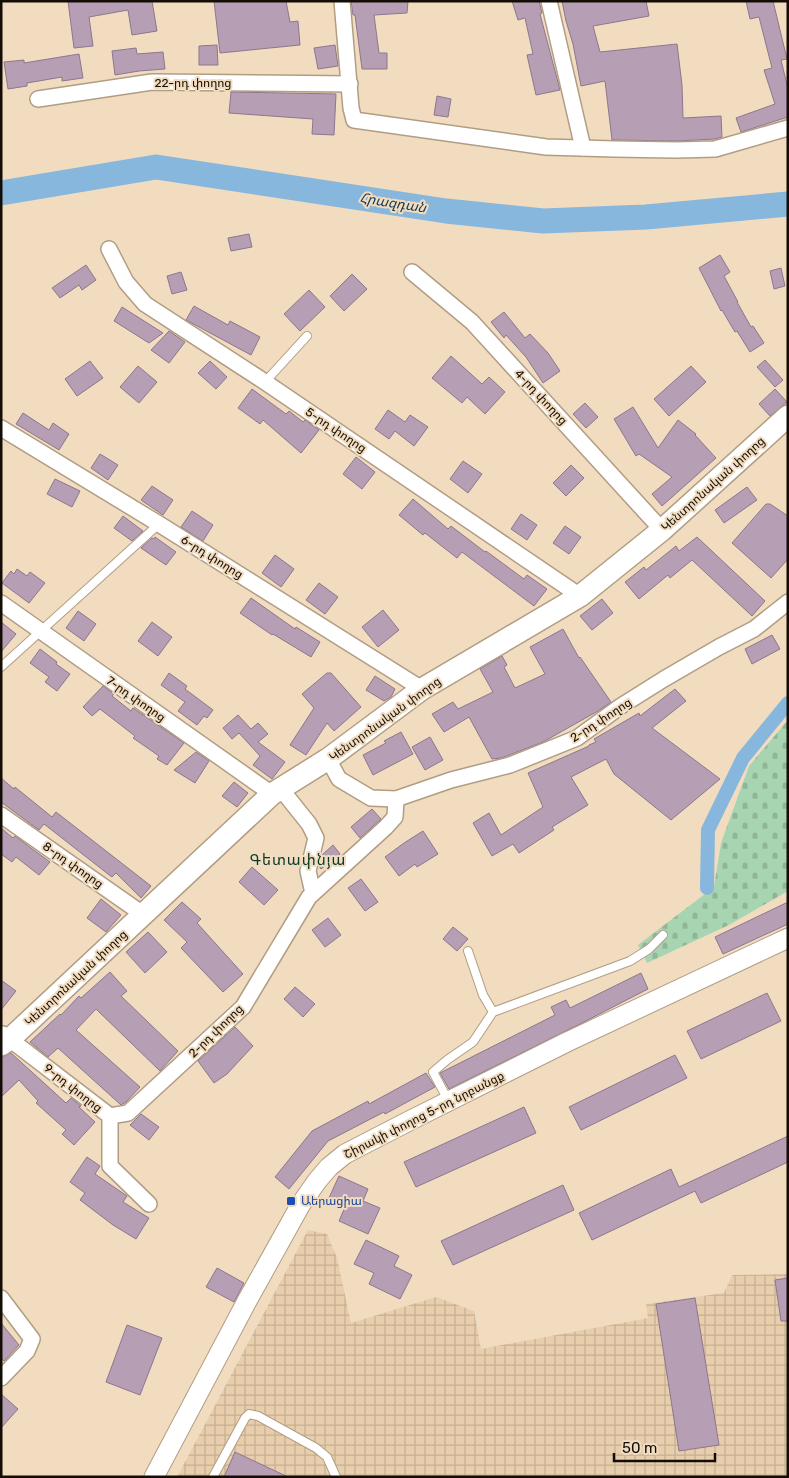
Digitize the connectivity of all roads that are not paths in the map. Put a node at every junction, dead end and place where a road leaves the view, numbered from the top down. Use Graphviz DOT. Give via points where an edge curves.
graph roads {
  1 [pos="342,1"];
  2 [pos="549,1"];
  3 [pos="350,84"];
  4 [pos="38,99"];
  5 [pos="788,128"];
  6 [pos="583,148"];
  7 [pos="109,249"];
  8 [pos="412,272"];
  9 [pos="307,336"];
  10 [pos="266,382"];
  11 [pos="788,416"];
  12 [pos="1,428"];
  13 [pos="159,524"];
  14 [pos="662,530"];
  15 [pos="580,596"];
  16 [pos="788,602"];
  17 [pos="1,604"];
  18 [pos="40,632"];
  19 [pos="1,667"];
  20 [pos="422,689"];
  21 [pos="328,759"];
  22 [pos="277,791"];
  23 [pos="396,799"];
  24 [pos="1,815"];
  25 [pos="313,893"];
  26 [pos="144,915"];
  27 [pos="663,935"];
  28 [pos="788,938"];
  29 [pos="468,951"];
  30 [pos="493,1012"];
  31 [pos="4,1039"];
  32 [pos="449,1102"];
  33 [pos="110,1116"];
  34 [pos="148,1204"];
  35 [pos="1,1298"];
  36 [pos="1,1378"];
  37 [pos="154,1477"];
  38 [pos="213,1477"];
  39 [pos="336,1477"];
  1 -- 3 [label="street"];
  2 -- 6 [label="street"];
  3 -- 4 [label="street, 22-րդ փողոց" via="152,82"];
  3 -- 6 [label="street" via="354,120 546,147"];
  5 -- 6 [label="street" via="715,149"];
  7 -- 10 [label="street, 5-րդ փողոց" via="126,282 145,304"];
  8 -- 14 [label="street, 4-րդ փողոց" via="472,322"];
  9 -- 10 [label="lane"];
  10 -- 15 [label="street, 5-րդ փողոց"];
  11 -- 14 [label="main road, Կենտրոնական փողոց"];
  12 -- 13 [label="street, 6-րդ փողոց"];
  13 -- 18 [label="lane"];
  13 -- 20 [label="street, 6-րդ փողոց"];
  14 -- 15 [label="main road, Կենտրոնական փողոց"];
  15 -- 20 [label="main road, Կենտրոնական փողոց"];
  16 -- 23 [label="street, 2-րդ փողոց" via="754,629 664,679 577,738 510,765"];
  17 -- 18 [label="street, 7-րդ փողոց"];
  18 -- 19 [label="lane"];
  18 -- 22 [label="street, 7-րդ փողոց"];
  20 -- 21 [label="main road, Կենտրոնական փողոց"];
  21 -- 22 [label="main road, Կենտրոնական փողոց"];
  21 -- 23 [label="street, 2-րդ փողոց" via="339,779 371,798"];
  22 -- 25 [label="street" via="308,824 316,838 308,871"];
  22 -- 26 [label="main road, Կենտրոնական փողոց"];
  23 -- 25 [label="street, 2-րդ փողոց" via="394,817 386,827"];
  24 -- 26 [label="street, 8-րդ փողոց"];
  25 -- 33 [label="street, 2-րդ փողոց" via="243,1007 128,1113"];
  26 -- 31 [label="main road, Կենտրոնական փողոց"];
  27 -- 30 [label="lane" via="630,961"];
  28 -- 32 [label="street, Շիրակի փողոց 5-րդ նրբանցք" via="567,1042"];
  29 -- 30 [label="lane" via="483,995"];
  30 -- 32 [label="lane" via="473,1042 433,1072"];
  31 -- 33 [label="street, 9-րդ փողոց"];
  32 -- 37 [label="street, Շիրակի փողոց 5-րդ նրբանցք" via="345,1154 316,1181 247,1301"];
  33 -- 34 [label="street, 9-րդ փողոց" via="110,1166"];
  35 -- 36 [label="street" via="32,1339 27,1351"];
  38 -- 39 [label="lane" via="249,1414 316,1448 326,1457"];
}
